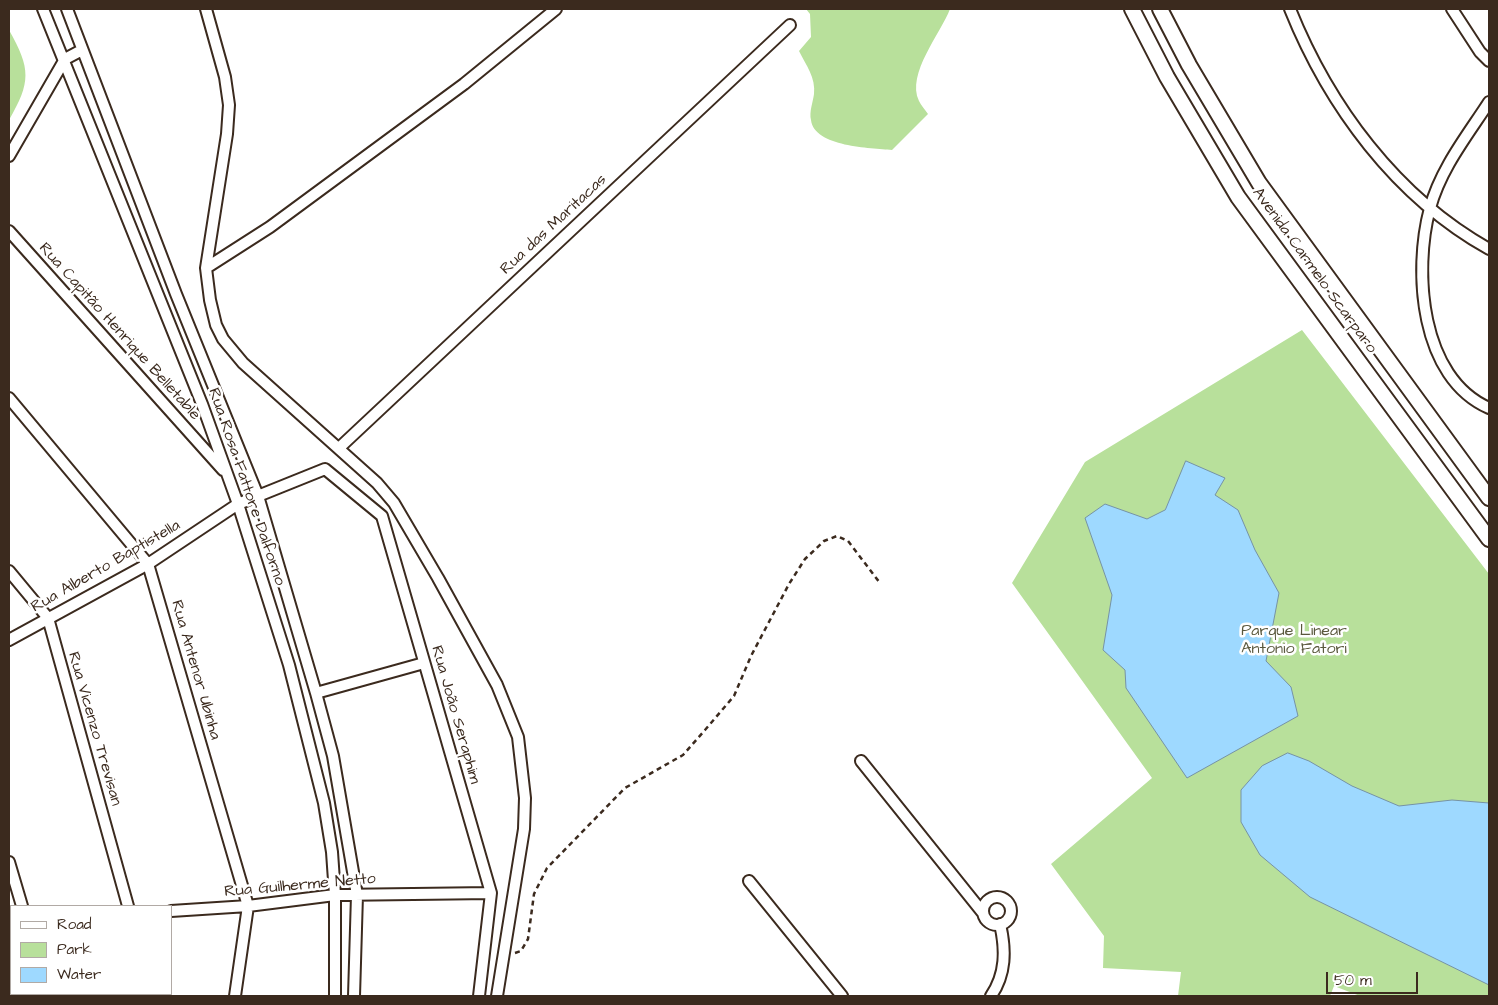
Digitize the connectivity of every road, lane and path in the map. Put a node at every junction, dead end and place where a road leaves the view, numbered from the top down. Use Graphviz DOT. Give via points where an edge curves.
graph roads {
  1 [pos="43,9"];
  2 [pos="67,9"];
  3 [pos="206,9"];
  4 [pos="556,9"];
  5 [pos="1132,9"];
  6 [pos="1160,9"];
  7 [pos="1290,9"];
  8 [pos="1452,9"];
  9 [pos="790,25"];
  10 [pos="82,50"];
  11 [pos="65,59"];
  12 [pos="1489,61"];
  13 [pos="1489,102"];
  14 [pos="9,156"];
  15 [pos="1430,208"];
  16 [pos="9,231"];
  17 [pos="1489,249"];
  18 [pos="206,268"];
  19 [pos="197,344"];
  20 [pos="182,349"];
  21 [pos="9,398"];
  22 [pos="1489,408"];
  23 [pos="339,448"];
  24 [pos="325,469"];
  25 [pos="228,476"];
  26 [pos="258,496"];
  27 [pos="1489,498"];
  28 [pos="238,504"];
  29 [pos="1489,539"];
  30 [pos="148,564"];
  31 [pos="9,571"];
  32 [pos="880,583"];
  33 [pos="48,618"];
  34 [pos="9,640"];
  35 [pos="424,663"];
  36 [pos="316,693"];
  37 [pos="861,761"];
  38 [pos="9,862"];
  39 [pos="749,882"];
  40 [pos="491,893"];
  41 [pos="335,895"];
  42 [pos="357,895"];
  43 [pos="22,905"];
  44 [pos="128,905"];
  45 [pos="248,906"];
  46 [pos="172,911"];
  47 [pos="983,913"];
  48 [pos="1000,924"];
  49 [pos="504,956"];
  50 [pos="235,996"];
  51 [pos="334,996"];
  52 [pos="354,996"];
  53 [pos="479,996"];
  54 [pos="497,996"];
  55 [pos="842,996"];
  56 [pos="991,996"];
  1 -- 11 [label="street, Rua Rosa Fattore Dalforno"];
  2 -- 10 [label="street, Rua Rosa Fattore Dalforno"];
  3 -- 18 [label="street" via="221,60 228,106 227,134"];
  4 -- 18 [label="street" via="464,84 270,227"];
  5 -- 29 [label="main road, Avenida Carmelo Scarparo" via="1167,77 1238,197"];
  6 -- 27 [label="main road, Avenida Carmelo Scarparo" via="1259,183"];
  7 -- 15 [label="street" via="1330,93 1361,136"];
  8 -- 12 [label="street"];
  9 -- 23 [label="street, Rua das Maritacas"];
  10 -- 11 [label="street"];
  10 -- 19 [label="street, Rua Rosa Fattore Dalforno"];
  11 -- 14 [label="street"];
  11 -- 20 [label="street, Rua Rosa Fattore Dalforno"];
  13 -- 15 [label="street" via="1448,164"];
  15 -- 17 [label="street"];
  15 -- 22 [label="street" via="1422,259 1422,293 1429,325 1436,348 1454,380"];
  16 -- 25 [label="street, Rua Capitão Henrique Belletable"];
  18 -- 23 [label="street" via="210,300 223,339 243,363"];
  19 -- 20 [label="street"];
  19 -- 26 [label="street, Rua Rosa Fattore Dalforno"];
  20 -- 25 [label="street, Rua Rosa Fattore Dalforno"];
  21 -- 30 [label="street, Rua Antenor Ubinha"];
  23 -- 49 [label="street" via="377,483 414,535 497,685 518,737 525,798 524,829"];
  24 -- 26 [label="street, Rua Alberto Baptistella"];
  24 -- 35 [label="street, Rua João Seraphim" via="382,516"];
  25 -- 28 [label="street, Rua Rosa Fattore Dalforno"];
  26 -- 28 [label="street, Rua Alberto Baptistella"];
  26 -- 36 [label="street, Rua Rosa Fattore Dalforno"];
  28 -- 30 [label="street, Rua Alberto Baptistella"];
  28 -- 41 [label="street, Rua Rosa Fattore Dalforno" via="309,739 324,803"];
  30 -- 33 [label="street, Rua Alberto Baptistella"];
  30 -- 45 [label="street, Rua Antenor Ubinha"];
  31 -- 33 [label="street, Rua Vicenzo Trevisan"];
  32 -- 49 [label="path" via="848,541 837,536 824,541 805,560 780,600 734,696 683,755 625,788 547,868 534,894 528,938 521,951"];
  33 -- 34 [label="street, Rua Alberto Baptistella"];
  33 -- 44 [label="street, Rua Vicenzo Trevisan"];
  35 -- 36 [label="street"];
  35 -- 40 [label="street, Rua João Seraphim"];
  36 -- 42 [label="street, Rua Rosa Fattore Dalforno" via="333,756"];
  37 -- 47 [label="street"];
  38 -- 43 [label="street"];
  39 -- 55 [label="street"];
  40 -- 42 [label="street, Rua Guilherme Netto"];
  40 -- 53 [label="street, Rua João Seraphim"];
  41 -- 42 [label="street, Rua Guilherme Netto"];
  41 -- 45 [label="street, Rua Guilherme Netto"];
  41 -- 51 [label="street, Rua Rosa Fattore Dalforno"];
  42 -- 52 [label="street, Rua Rosa Fattore Dalforno"];
  45 -- 46 [label="street, Rua Guilherme Netto"];
  45 -- 50 [label="street, Rua Antenor Ubinha"];
  47 -- 48 [label="street" via="987,921"];
  47 -- 48 [label="street" via="984,904 991,898 1005,899 1011,912 1008,920"];
  48 -- 56 [label="street" via="1005,946 1003,968"];
  49 -- 54 [label="street"];
}
